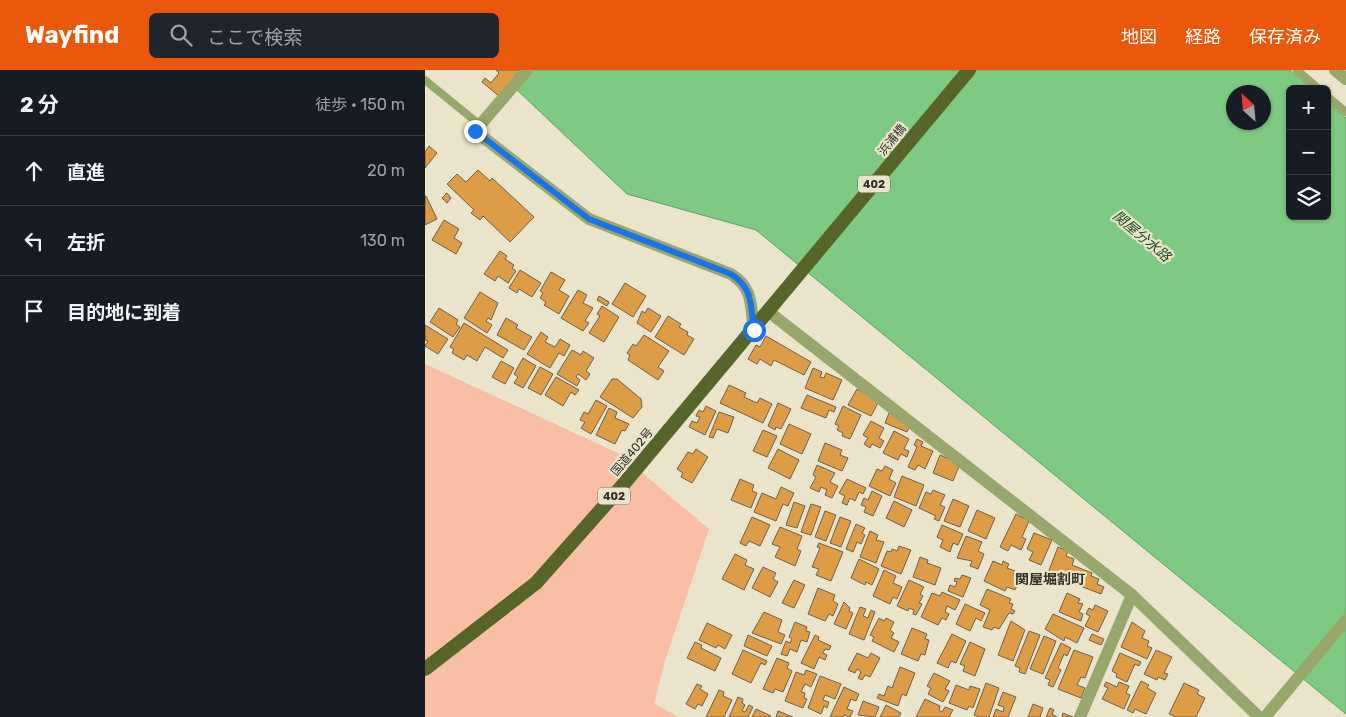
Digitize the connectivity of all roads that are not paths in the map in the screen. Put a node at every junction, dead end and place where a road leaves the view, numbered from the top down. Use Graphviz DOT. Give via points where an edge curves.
graph roads {
  1 [pos="527,70"];
  2 [pos="969,70"];
  3 [pos="1297,70"];
  4 [pos="1335,70"];
  5 [pos="1346,79"];
  6 [pos="425,80"];
  7 [pos="1314,85"];
  8 [pos="1331,99"];
  9 [pos="1346,112"];
  10 [pos="477,128"];
  11 [pos="780,299"];
  12 [pos="769,312"];
  13 [pos="754,330"];
  14 [pos="1132,595"];
  15 [pos="1346,620"];
  16 [pos="425,670"];
  17 [pos="1265,715"];
  18 [pos="1080,717"];
  1 -- 10 [label="street"];
  2 -- 11 [label="highway, 浜浦橋 / 402"];
  3 -- 7 [label="lane"];
  4 -- 5 [label="street"];
  6 -- 10 [label="lane"];
  8 -- 9 [label="lane"];
  10 -- 13 [label="street" via="589,219 731,274 744,283"];
  11 -- 12 [label="highway, 国道402号 / 402"];
  12 -- 13 [label="highway, 国道402号 / 402"];
  12 -- 14 [label="street"];
  13 -- 16 [label="highway, 国道402号 / 402" via="536,583"];
  14 -- 17 [label="street"];
  14 -- 18 [label="street"];
  15 -- 17 [label="street"];
}
